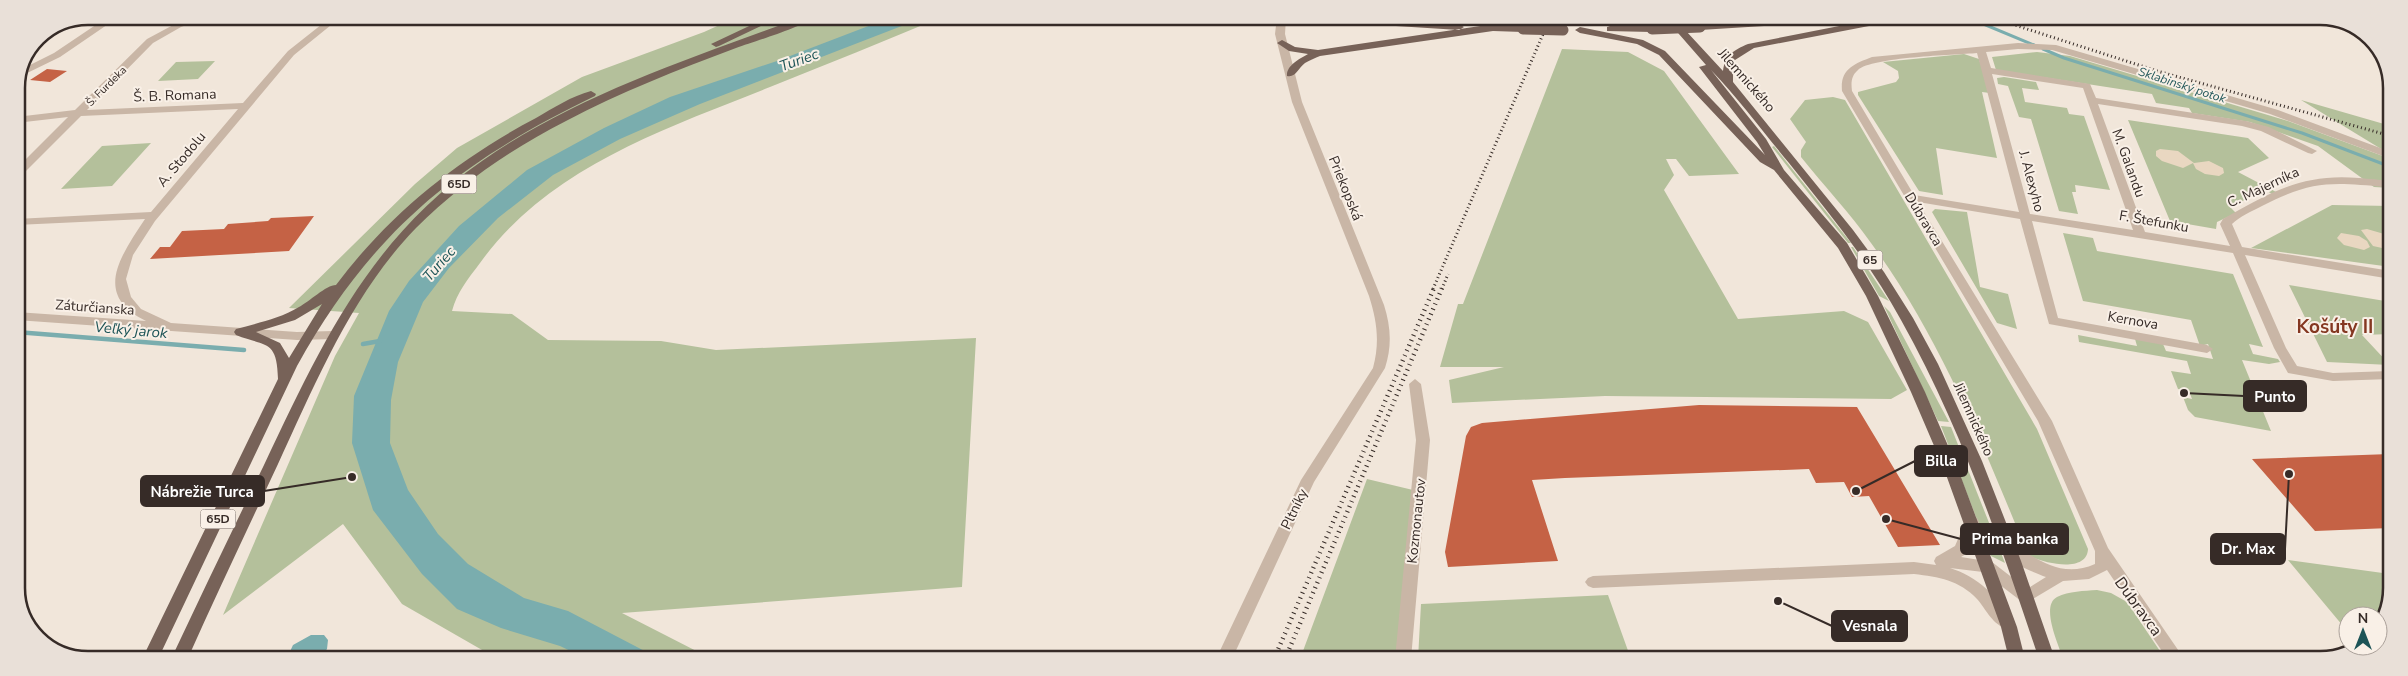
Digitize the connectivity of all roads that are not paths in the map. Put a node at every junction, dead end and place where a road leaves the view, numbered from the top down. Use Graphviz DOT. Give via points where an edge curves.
graph roads {
  1 [pos="103,25"];
  2 [pos="179,25"];
  3 [pos="324,25"];
  4 [pos="758,25"];
  5 [pos="771,25"];
  6 [pos="789,25"];
  7 [pos="1279,25"];
  8 [pos="1441,25"];
  9 [pos="1481,25"];
  10 [pos="1674,25"];
  11 [pos="1748,25"];
  12 [pos="1865,25"];
  13 [pos="1494,28"];
  14 [pos="1580,30"];
  15 [pos="1282,43"];
  16 [pos="712,46"];
  17 [pos="1692,46"];
  18 [pos="1981,49"];
  19 [pos="1318,53"];
  20 [pos="28,70"];
  21 [pos="1987,70"];
  22 [pos="1290,74"];
  23 [pos="1728,82"];
  24 [pos="2092,100"];
  25 [pos="246,106"];
  26 [pos="79,113"];
  27 [pos="25,119"];
  28 [pos="2312,151"];
  29 [pos="2383,153"];
  30 [pos="25,166"];
  31 [pos="1780,171"];
  32 [pos="2383,184"];
  33 [pos="1911,198"];
  34 [pos="154,215"];
  35 [pos="2026,216"];
  36 [pos="25,222"];
  37 [pos="2140,234"];
  38 [pos="2238,251"];
  39 [pos="2383,274"];
  40 [pos="349,275"];
  41 [pos="25,317"];
  42 [pos="2054,321"];
  43 [pos="171,328"];
  44 [pos="240,332"];
  45 [pos="333,335"];
  46 [pos="309,336"];
  47 [pos="2207,349"];
  48 [pos="1379,368"];
  49 [pos="2383,375"];
  50 [pos="284,380"];
  51 [pos="1415,384"];
  52 [pos="1972,522"];
  53 [pos="2009,550"];
  54 [pos="2102,551"];
  55 [pos="1942,561"];
  56 [pos="1987,566"];
  57 [pos="1914,568"];
  58 [pos="2060,576"];
  59 [pos="1593,582"];
  60 [pos="2026,597"];
  61 [pos="2009,627"];
  62 [pos="154,651"];
  63 [pos="183,651"];
  64 [pos="1228,651"];
  65 [pos="1404,651"];
  66 [pos="2015,651"];
  67 [pos="2044,651"];
  68 [pos="2172,651"];
  1 -- 20 [label="street" via="57,56"];
  2 -- 26 [label="street, Š. Furdeka" via="150,41"];
  3 -- 25 [label="street, A. Stodolu" via="302,42"];
  4 -- 16 [label="main road"];
  5 -- 16 [label="main road"];
  6 -- 45 [label="main road, 65D" via="601,99 542,129 486,164 442,197 399,238 358,293"];
  7 -- 15 [label="street, Priekopská"];
  8 -- 13 [label="main road"];
  9 -- 13 [label="main road"];
  10 -- 17 [label="main road"];
  11 -- 14 [label="main road, bridge"];
  12 -- 23 [label="main road" via="1743,49 1729,60 1726,67"];
  13 -- 14 [label="main road, bridge"];
  13 -- 19 [label="main road"];
  14 -- 31 [label="main road" via="1640,42 1662,53 1764,160"];
  15 -- 19 [label="main road" via="1292,49"];
  15 -- 22 [label="street, Priekopská"];
  16 -- 40 [label="main road, 65D" via="593,93 499,143 416,204"];
  17 -- 23 [label="main road, Jilemnického / 65"];
  17 -- 31 [label="main road, Jilemnického / 65" via="1693,52 1762,141"];
  18 -- 21 [label="street, J. Alexyho"];
  18 -- 29 [label="street, Dúbravca" via="2054,48 2274,112"];
  18 -- 33 [label="street, Dúbravca" via="1867,61 1855,67 1846,80 1847,91 1861,117"];
  19 -- 22 [label="main road" via="1300,62"];
  21 -- 24 [label="street, M. Galandu" via="2087,86"];
  21 -- 35 [label="street, J. Alexyho"];
  22 -- 48 [label="street, Priekopská" via="1309,136 1380,313 1385,337"];
  23 -- 53 [label="main road, Jilemnického / 65" via="1835,213 1892,293 1942,388"];
  24 -- 28 [label="street" via="2242,123 2265,129"];
  24 -- 37 [label="street, M. Galandu"];
  25 -- 26 [label="street, Š. B. Romana"];
  25 -- 34 [label="street, A. Stodolu"];
  26 -- 27 [label="street, Š. B. Romana"];
  26 -- 30 [label="street, Š. Furdeka"];
  31 -- 52 [label="main road, Jilemnického / 65" via="1857,268 1920,398"];
  32 -- 38 [label="street, C. Majerníka" via="2317,180 2297,187 2227,221"];
  33 -- 35 [label="street, F. Štefunku"];
  33 -- 54 [label="street, Dúbravca" via="2045,421"];
  34 -- 36 [label="street"];
  34 -- 43 [label="street, A. Stodolu" via="127,254 122,268 121,289 129,306"];
  35 -- 37 [label="street, F. Štefunku"];
  35 -- 42 [label="street, J. Alexyho"];
  37 -- 38 [label="street, F. Štefunku"];
  38 -- 39 [label="street, F. Štefunku"];
  38 -- 49 [label="street, C. Majerníka" via="2280,348 2293,370 2333,377"];
  40 -- 44 [label="main road" via="308,309 281,322"];
  40 -- 46 [label="main road, 65D"];
  41 -- 43 [label="street, Záturčianska"];
  42 -- 47 [label="street, Kernova"];
  43 -- 44 [label="street, Záturčianska"];
  44 -- 46 [label="street, Záturčianska"];
  44 -- 50 [label="main road" via="267,340 282,351"];
  45 -- 46 [label="street, Záturčianska"];
  45 -- 63 [label="main road, 65D"];
  46 -- 50 [label="main road, 65D"];
  48 -- 64 [label="street, Pltníky" via="1308,480"];
  50 -- 62 [label="main road, 65D"];
  51 -- 65 [label="street, Kozmonautov" via="1423,440"];
  52 -- 55 [label="street, Jilemnického" via="1961,550"];
  52 -- 56 [label="main road, Jilemnického / 65"];
  53 -- 58 [label="street, Dúbravca" via="2029,564"];
  53 -- 60 [label="main road, Jilemnického / 65"];
  54 -- 58 [label="street, Dúbravca" via="2101,568 2093,573 2077,577"];
  54 -- 68 [label="street, Dúbravca"];
  55 -- 56 [label="street, Jilemnického"];
  55 -- 57 [label="street, Jilemnického"];
  56 -- 60 [label="street"];
  56 -- 61 [label="main road, Jilemnického / 65"];
  57 -- 59 [label="street, Jilemnického"];
  57 -- 61 [label="street, Jilemnického" via="1947,571 1960,576 1980,590"];
  58 -- 60 [label="street, Dúbravca"];
  60 -- 67 [label="main road, Jilemnického / 65"];
  61 -- 66 [label="main road, Jilemnického / 65"];
}
